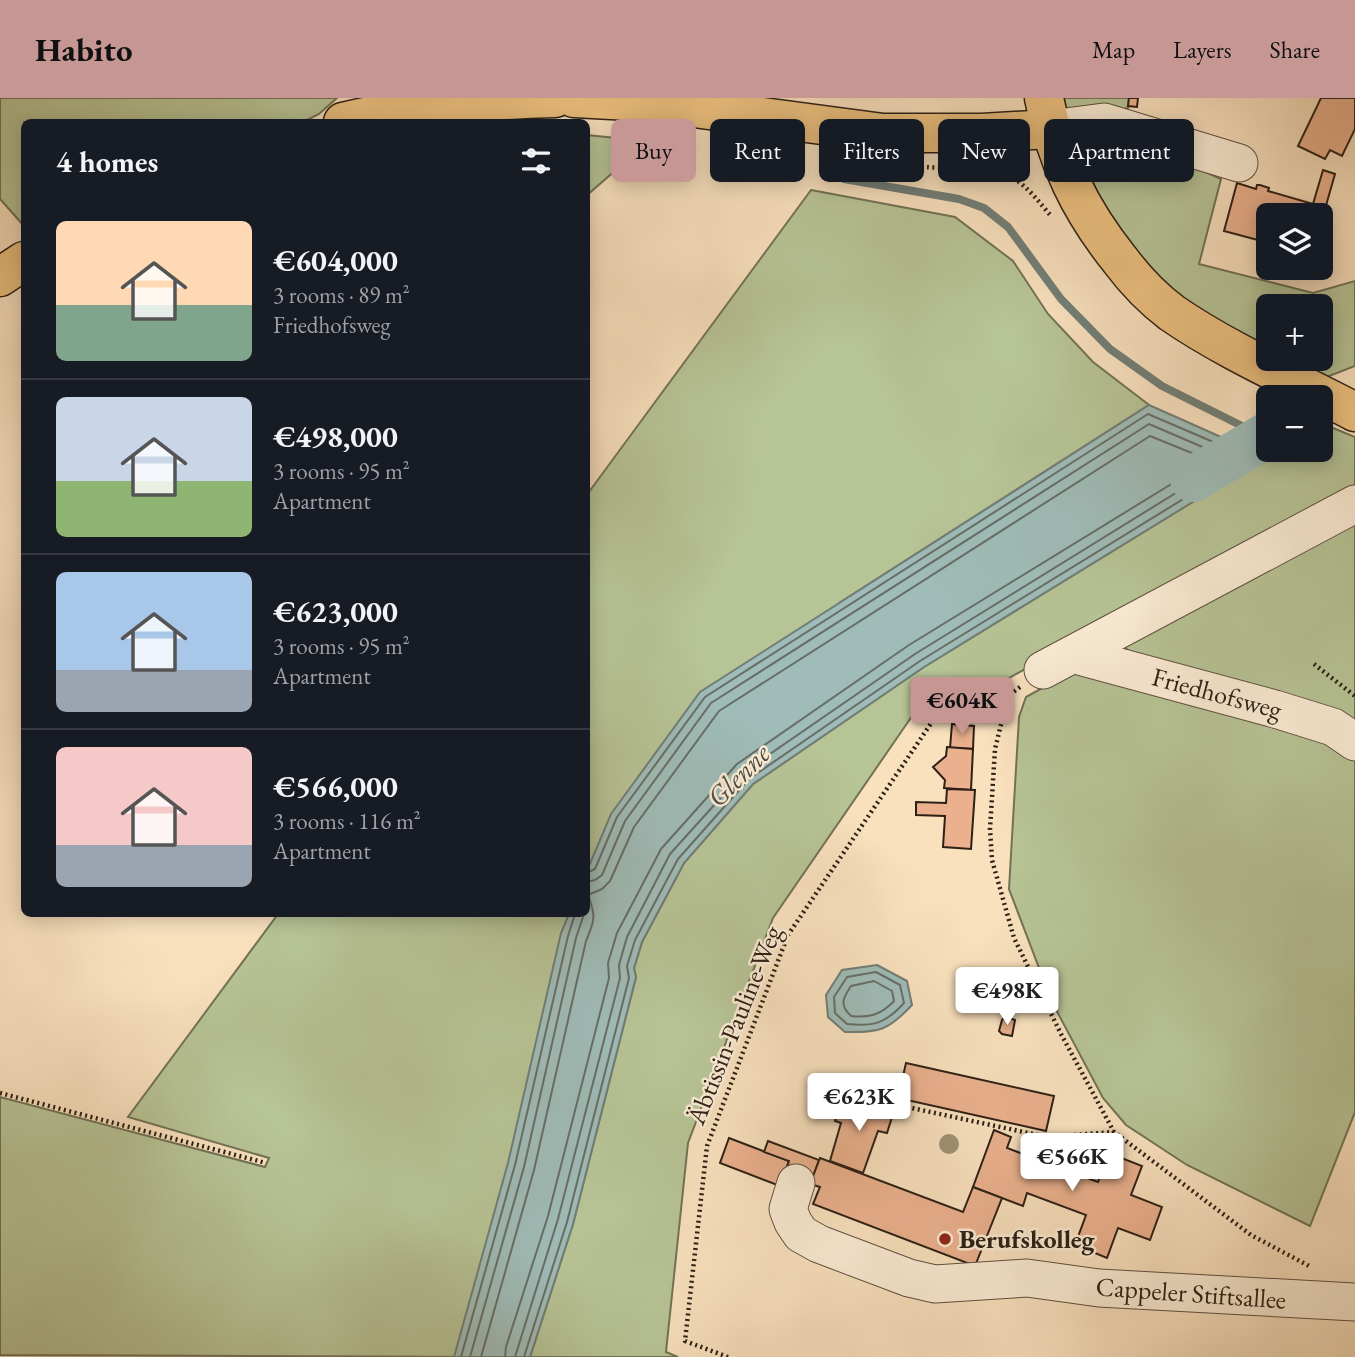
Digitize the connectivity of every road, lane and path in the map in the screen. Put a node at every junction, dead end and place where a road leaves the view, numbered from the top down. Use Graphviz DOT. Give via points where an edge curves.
graph roads {
  1 [pos="555,98"];
  2 [pos="574,98"];
  3 [pos="361,112"];
  4 [pos="1047,113"];
  5 [pos="1239,163"];
  6 [pos="924,167"];
  7 [pos="1054,220"];
  8 [pos="21,263"];
  9 [pos="0,277"];
  10 [pos="1355,412"];
  11 [pos="1355,504"];
  12 [pos="1059,662"];
  13 [pos="1314,664"];
  14 [pos="1009,696"];
  15 [pos="1355,696"];
  16 [pos="1355,742"];
  17 [pos="0,1093"];
  18 [pos="907,1107"];
  19 [pos="1114,1132"];
  20 [pos="266,1163"];
  21 [pos="796,1183"];
  22 [pos="1320,1272"];
  23 [pos="1355,1302"];
  24 [pos="728,1357"];
  1 -- 3 [label="main road"];
  2 -- 4 [label="main road" via="649,102 883,133 982,133"];
  4 -- 5 [label="street" via="1104,122"];
  4 -- 10 [label="main road" via="1078,201 1139,284 1172,312"];
  6 -- 7 [label="path" via="1009,176 1031,192"];
  8 -- 9 [label="main road"];
  11 -- 12 [label="street"];
  12 -- 14 [label="path"];
  12 -- 16 [label="street, Friedhofsweg" via="1275,709 1333,727"];
  13 -- 15 [label="path"];
  14 -- 19 [label="path" via="995,749 992,860 1014,938"];
  14 -- 24 [label="path, Äbtissin-Pauline-Weg" via="934,719 788,934 707,1146 685,1341"];
  17 -- 20 [label="path"];
  18 -- 19 [label="path" via="1047,1137"];
  19 -- 22 [label="path" via="1251,1235"];
  21 -- 23 [label="street, Cappeler Stiftsallee" via="788,1209 801,1234 935,1284 1027,1278 1099,1288"];
}
